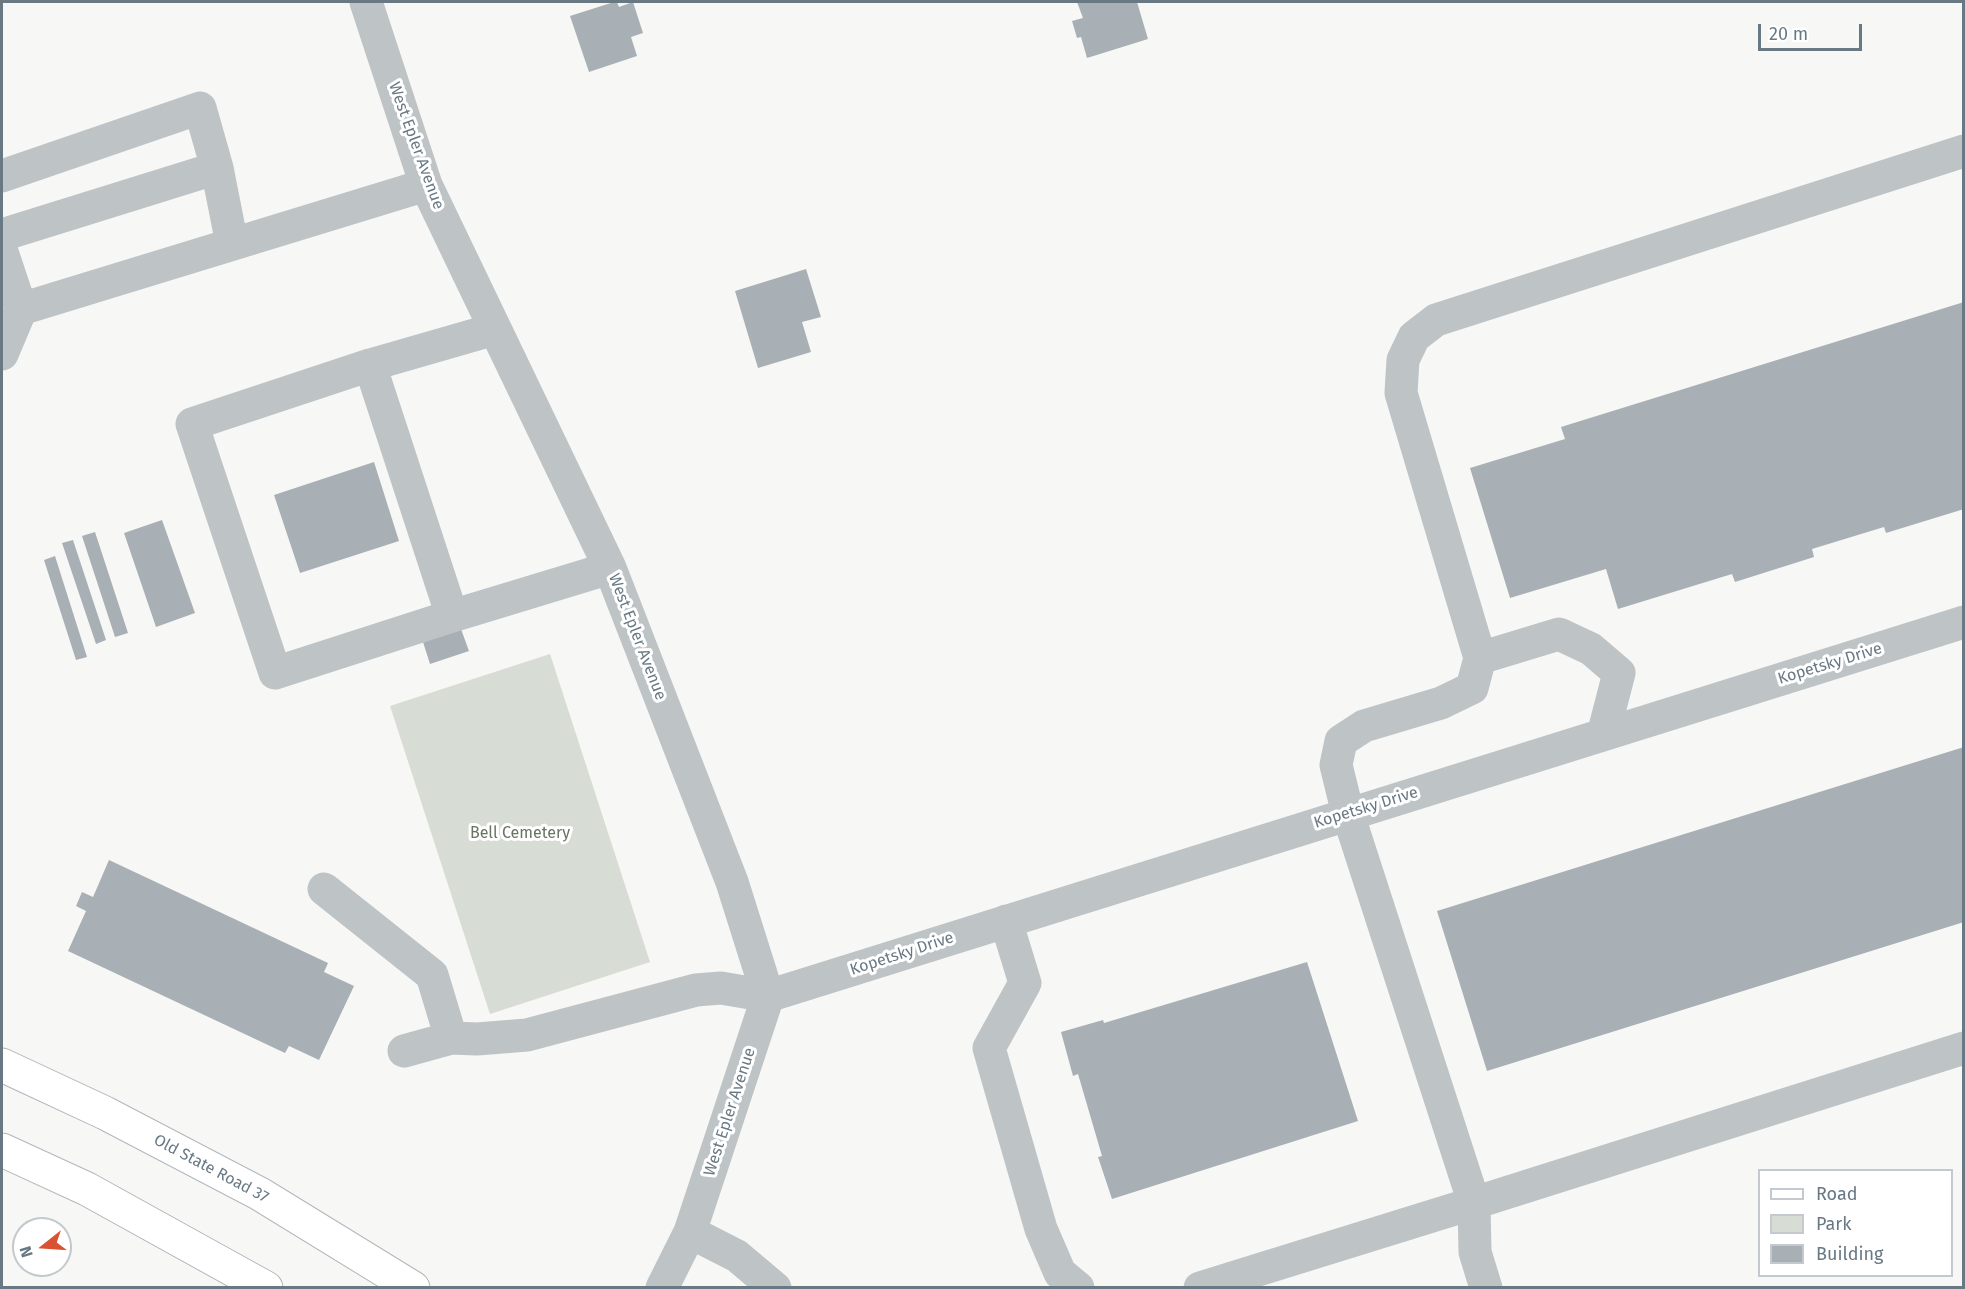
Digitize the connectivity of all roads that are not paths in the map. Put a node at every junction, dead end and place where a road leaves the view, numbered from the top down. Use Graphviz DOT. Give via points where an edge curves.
graph roads {
  1 [pos="366,2"];
  2 [pos="1964,151"];
  3 [pos="217,168"];
  4 [pos="2,176"];
  5 [pos="426,185"];
  6 [pos="2,235"];
  7 [pos="232,244"];
  8 [pos="2,252"];
  9 [pos="21,309"];
  10 [pos="495,329"];
  11 [pos="2,354"];
  12 [pos="370,365"];
  13 [pos="610,568"];
  14 [pos="452,616"];
  15 [pos="1964,622"];
  16 [pos="1480,658"];
  17 [pos="1603,735"];
  18 [pos="1348,814"];
  19 [pos="324,889"];
  20 [pos="1006,921"];
  21 [pos="768,996"];
  22 [pos="451,1038"];
  23 [pos="1964,1048"];
  24 [pos="404,1051"];
  25 [pos="2,1065"];
  26 [pos="2,1150"];
  27 [pos="1474,1203"];
  28 [pos="690,1232"];
  29 [pos="266,1287"];
  30 [pos="413,1287"];
  31 [pos="662,1287"];
  32 [pos="775,1287"];
  33 [pos="1078,1287"];
  34 [pos="1200,1287"];
  35 [pos="1486,1287"];
  1 -- 5 [label="street, West Epler Avenue"];
  2 -- 16 [label="street" via="1436,320 1414,337 1403,360 1401,393"];
  3 -- 4 [label="street" via="200,108"];
  3 -- 6 [label="street"];
  3 -- 7 [label="street"];
  5 -- 7 [label="street"];
  5 -- 10 [label="street, West Epler Avenue"];
  7 -- 9 [label="street"];
  8 -- 9 [label="street"];
  9 -- 11 [label="street"];
  10 -- 12 [label="street"];
  10 -- 13 [label="street, West Epler Avenue"];
  12 -- 14 [label="street"];
  12 -- 14 [label="street" via="192,424 275,673"];
  13 -- 14 [label="street"];
  13 -- 21 [label="street, West Epler Avenue" via="732,882"];
  15 -- 17 [label="street, Kopetsky Drive"];
  16 -- 17 [label="street" via="1559,634 1591,649 1619,673"];
  16 -- 18 [label="street" via="1472,688 1441,703 1364,726 1341,741 1336,765"];
  17 -- 18 [label="street, Kopetsky Drive"];
  18 -- 20 [label="street, Kopetsky Drive"];
  18 -- 27 [label="street"];
  19 -- 22 [label="street" via="432,975"];
  20 -- 21 [label="street, Kopetsky Drive"];
  20 -- 33 [label="street" via="1025,983 989,1048 1041,1229 1060,1273"];
  21 -- 22 [label="street" via="721,988 696,990 527,1035"];
  21 -- 28 [label="street, West Epler Avenue"];
  22 -- 24 [label="street"];
  23 -- 27 [label="street"];
  25 -- 30 [label="main road, Old State Road 37" via="105,1113 260,1194"];
  26 -- 29 [label="main road" via="87,1189"];
  27 -- 34 [label="street"];
  27 -- 35 [label="street" via="1475,1252"];
  28 -- 31 [label="street, West Epler Avenue"];
  28 -- 32 [label="street" via="737,1256"];
}
